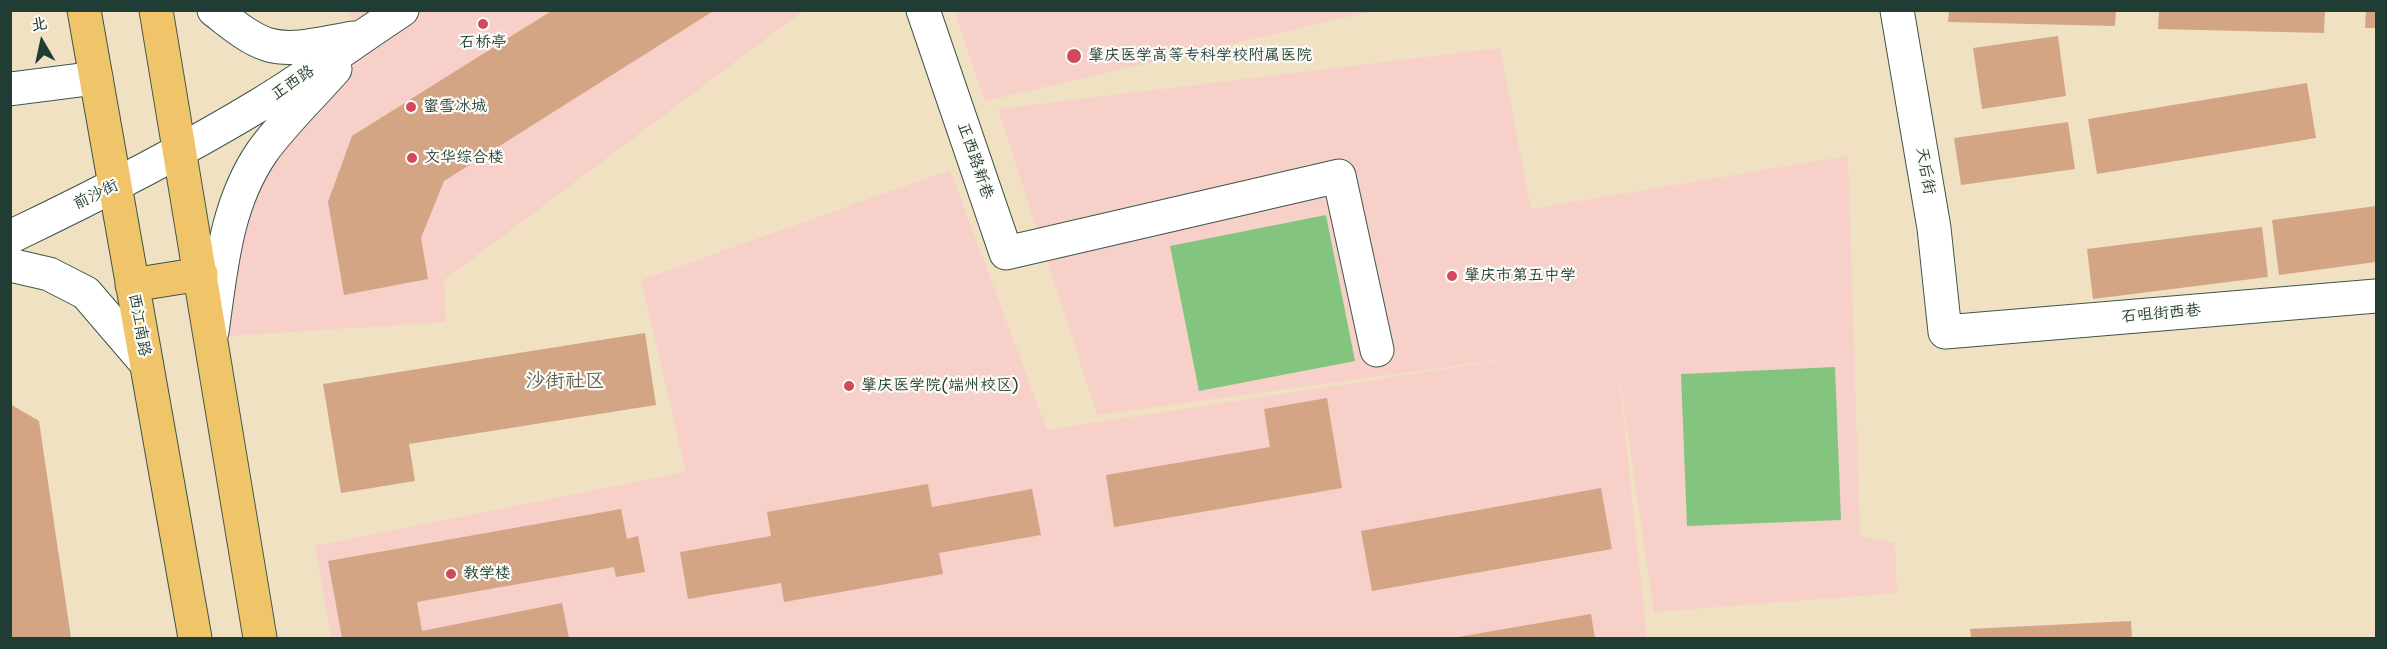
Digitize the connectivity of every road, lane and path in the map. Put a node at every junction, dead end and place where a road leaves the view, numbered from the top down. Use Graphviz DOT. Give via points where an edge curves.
graph roads {
  1 [pos="84,10"];
  2 [pos="156,10"];
  3 [pos="214,10"];
  4 [pos="402,10"];
  5 [pos="923,10"];
  6 [pos="1897,10"];
  7 [pos="363,36"];
  8 [pos="96,78"];
  9 [pos="10,89"];
  10 [pos="181,151"];
  11 [pos="114,187"];
  12 [pos="10,237"];
  13 [pos="10,265"];
  14 [pos="201,274"];
  15 [pos="132,285"];
  16 [pos="2376,296"];
  17 [pos="1945,332"];
  18 [pos="212,337"];
  19 [pos="1377,350"];
  20 [pos="146,363"];
  21 [pos="195,639"];
  22 [pos="260,639"];
  1 -- 8 [label="main road, 西江南路"];
  2 -- 10 [label="main road"];
  3 -- 7 [label="street" via="240,30 270,45 299,47"];
  4 -- 7 [label="street, 正西路"];
  5 -- 19 [label="street, 正西路新巷" via="1006,253 1339,176"];
  6 -- 17 [label="street, 天后街" via="1934,228"];
  7 -- 10 [label="street, 正西路" via="262,104"];
  7 -- 18 [label="street" via="262,152 237,198 225,238"];
  8 -- 9 [label="street"];
  8 -- 11 [label="main road, 西江南路"];
  10 -- 11 [label="street, 前沙街"];
  10 -- 14 [label="main road"];
  11 -- 12 [label="street, 前沙街"];
  11 -- 15 [label="main road, 西江南路"];
  13 -- 20 [label="street" via="49,274 86,293"];
  14 -- 15 [label="main road"];
  14 -- 18 [label="main road"];
  15 -- 20 [label="main road, 西江南路"];
  16 -- 17 [label="street, 石咀街西巷"];
  18 -- 22 [label="main road"];
  20 -- 21 [label="main road, 西江南路"];
}
